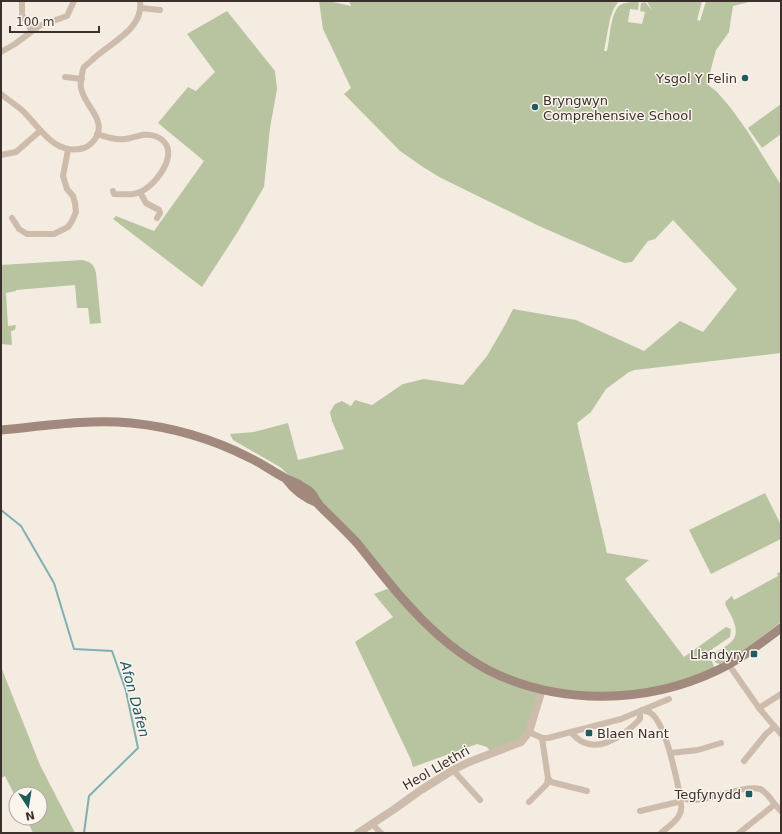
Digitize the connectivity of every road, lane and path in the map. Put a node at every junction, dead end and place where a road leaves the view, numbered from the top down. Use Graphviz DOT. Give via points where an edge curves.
graph roads {
  1 [pos="22,1"];
  2 [pos="74,1"];
  3 [pos="140,1"];
  4 [pos="141,8"];
  5 [pos="160,10"];
  6 [pos="32,31"];
  7 [pos="1,52"];
  8 [pos="65,77"];
  9 [pos="82,79"];
  10 [pos="1,94"];
  11 [pos="40,131"];
  12 [pos="98,134"];
  13 [pos="68,150"];
  14 [pos="1,155"];
  15 [pos="113,191"];
  16 [pos="140,192"];
  17 [pos="12,218"];
  18 [pos="157,218"];
  19 [pos="1,430"];
  20 [pos="781,628"];
  21 [pos="729,664"];
  22 [pos="542,689"];
  23 [pos="781,694"];
  24 [pos="670,699"];
  25 [pos="759,708"];
  26 [pos="641,711"];
  27 [pos="774,727"];
  28 [pos="529,732"];
  29 [pos="572,732"];
  30 [pos="781,734"];
  31 [pos="542,738"];
  32 [pos="721,743"];
  33 [pos="671,753"];
  34 [pos="744,761"];
  35 [pos="453,770"];
  36 [pos="548,778"];
  37 [pos="587,791"];
  38 [pos="480,800"];
  39 [pos="682,800"];
  40 [pos="529,802"];
  41 [pos="774,804"];
  42 [pos="640,811"];
  43 [pos="781,811"];
  44 [pos="372,824"];
  45 [pos="358,833"];
  46 [pos="381,833"];
  47 [pos="661,833"];
  48 [pos="739,833"];
  1 -- 6 [label="street" via="22,15"];
  2 -- 6 [label="street" via="66,16"];
  3 -- 4 [label="street"];
  4 -- 5 [label="street"];
  4 -- 9 [label="street" via="132,29 84,68"];
  6 -- 7 [label="street"];
  8 -- 9 [label="street"];
  9 -- 12 [label="street" via="81,88 97,118"];
  10 -- 11 [label="street" via="25,113"];
  11 -- 13 [label="street"];
  11 -- 14 [label="street" via="16,152"];
  12 -- 13 [label="street" via="94,142 85,147"];
  12 -- 16 [label="street" via="125,139 145,134 156,136 164,142 169,158 163,171 152,184"];
  13 -- 17 [label="street" via="63,176 67,189 73,196 76,212 68,227 54,234 27,234 19,229"];
  15 -- 16 [label="street" via="114,194"];
  16 -- 18 [label="street" via="146,203 159,210"];
  19 -- 22 [label="main road" via="90,422 131,423 192,434 252,458 287,480 301,495 318,503 356,542 412,610 464,655 489,670"];
  20 -- 21 [label="main road"];
  21 -- 22 [label="main road" via="688,683 650,693 610,697"];
  21 -- 25 [label="street"];
  22 -- 28 [label="street"];
  23 -- 25 [label="street"];
  24 -- 26 [label="street"];
  25 -- 27 [label="street"];
  26 -- 29 [label="street"];
  26 -- 29 [label="street" via="640,719 632,728 608,742 589,744 576,738"];
  26 -- 33 [label="street" via="650,712"];
  27 -- 30 [label="street"];
  27 -- 34 [label="street"];
  28 -- 31 [label="street"];
  28 -- 35 [label="street, Heol Llethri" via="521,742"];
  29 -- 31 [label="street"];
  31 -- 36 [label="street"];
  32 -- 33 [label="street" via="698,750"];
  33 -- 39 [label="street"];
  35 -- 38 [label="street"];
  35 -- 44 [label="street, Heol Llethri"];
  36 -- 37 [label="street" via="552,782"];
  36 -- 40 [label="street" via="547,784"];
  39 -- 41 [label="street" via="754,788 766,792"];
  39 -- 42 [label="street"];
  39 -- 47 [label="street" via="680,817"];
  41 -- 43 [label="street"];
  41 -- 48 [label="street"];
  44 -- 45 [label="street, Heol Llethri"];
  44 -- 46 [label="street"];
}
